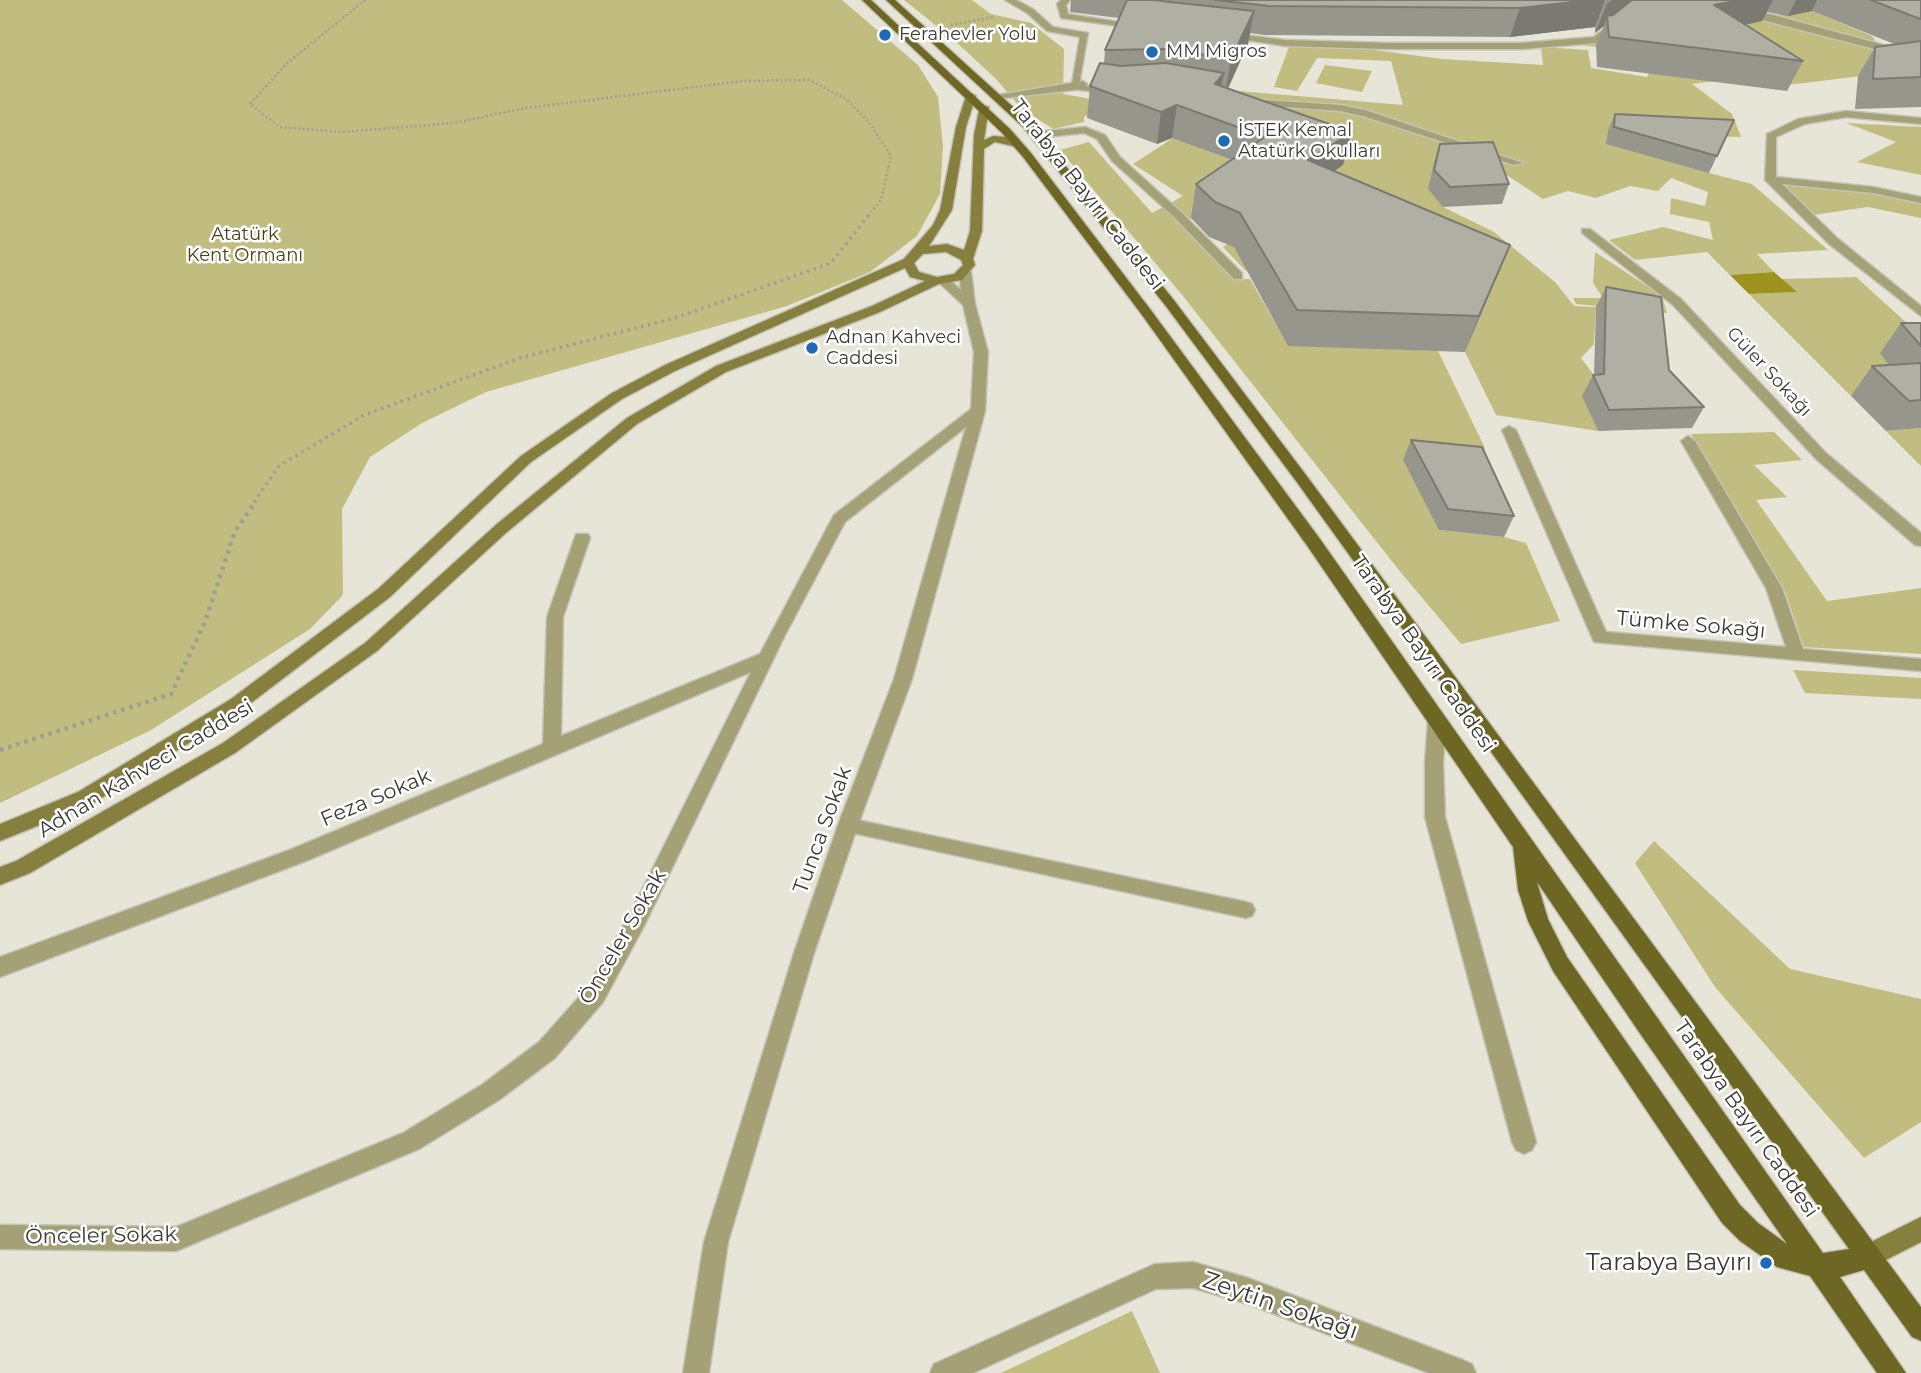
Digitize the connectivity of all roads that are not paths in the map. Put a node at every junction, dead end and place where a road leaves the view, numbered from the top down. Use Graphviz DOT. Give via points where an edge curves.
graph roads {
  1 [pos="866,0"];
  2 [pos="890,0"];
  3 [pos="1009,0"];
  4 [pos="1654,0"];
  5 [pos="1063,2"];
  6 [pos="1732,11"];
  7 [pos="1033,14"];
  8 [pos="1145,27"];
  9 [pos="1222,36"];
  10 [pos="1921,58"];
  11 [pos="1078,85"];
  12 [pos="1129,92"];
  13 [pos="986,98"];
  14 [pos="1239,101"];
  15 [pos="1921,121"];
  16 [pos="1036,135"];
  17 [pos="1017,144"];
  18 [pos="979,148"];
  19 [pos="1518,163"];
  20 [pos="1771,180"];
  21 [pos="1921,200"];
  22 [pos="1586,231"];
  23 [pos="914,257"];
  24 [pos="966,265"];
  25 [pos="1238,276"];
  26 [pos="939,280"];
  27 [pos="969,304"];
  28 [pos="1921,312"];
  29 [pos="978,411"];
  30 [pos="1509,430"];
  31 [pos="1688,441"];
  32 [pos="582,538"];
  33 [pos="1921,541"];
  34 [pos="1797,655"];
  35 [pos="765,658"];
  36 [pos="1921,665"];
  37 [pos="1437,720"];
  38 [pos="552,749"];
  39 [pos="848,825"];
  40 [pos="0,833"];
  41 [pos="1523,844"];
  42 [pos="0,876"];
  43 [pos="1247,910"];
  44 [pos="0,968"];
  45 [pos="1524,1142"];
  46 [pos="1921,1229"];
  47 [pos="0,1237"];
  48 [pos="1870,1256"];
  49 [pos="1818,1266"];
  50 [pos="1921,1328"];
  51 [pos="696,1373"];
  52 [pos="943,1373"];
  53 [pos="1463,1373"];
  54 [pos="1893,1373"];
  1 -- 13 [label="main road, Tarabya Bayırı Caddesi"];
  2 -- 13 [label="main road, Tarabya Bayırı Caddesi"];
  3 -- 7 [label="street"];
  4 -- 9 [label="street" via="1597,40 1522,46 1387,46"];
  5 -- 7 [label="street"];
  5 -- 8 [label="street" via="1064,16"];
  6 -- 10 [label="street"];
  7 -- 11 [label="street" via="1049,29 1085,35"];
  11 -- 12 [label="street"];
  11 -- 13 [label="lane"];
  13 -- 16 [label="main road, Tarabya Bayırı Caddesi"];
  13 -- 17 [label="main road, Tarabya Bayırı Caddesi"];
  13 -- 18 [label="main road"];
  13 -- 23 [label="main road" via="961,127 946,210"];
  14 -- 19 [label="street" via="1365,113"];
  15 -- 20 [label="street" via="1846,114 1802,121 1772,136"];
  16 -- 25 [label="street" via="1085,130 1101,137 1116,159"];
  16 -- 48 [label="main road, Tarabya Bayırı Caddesi" via="1301,478"];
  17 -- 18 [label="main road" via="993,139"];
  17 -- 37 [label="main road, Tarabya Bayırı Caddesi" via="1245,447"];
  18 -- 24 [label="main road" via="976,232"];
  20 -- 21 [label="street" via="1873,190"];
  20 -- 28 [label="street" via="1833,241"];
  22 -- 33 [label="street, Güler Sokağı" via="1677,302 1821,456"];
  23 -- 24 [label="main road" via="947,248 962,254"];
  23 -- 26 [label="main road" via="914,274"];
  23 -- 40 [label="main road, Adnan Kahveci Caddesi" via="617,396 526,459 384,593 237,704 85,798"];
  24 -- 26 [label="main road, Adnan Kahveci Caddesi" via="958,277"];
  24 -- 27 [label="street, Tunca Sokak"];
  26 -- 27 [label="street"];
  26 -- 42 [label="main road, Adnan Kahveci Caddesi" via="721,369 632,421 502,528 371,647 229,748"];
  27 -- 29 [label="street, Tunca Sokak" via="981,352"];
  29 -- 35 [label="street, Önceler Sokak" via="839,519"];
  29 -- 39 [label="street, Tunca Sokak" via="903,679"];
  30 -- 34 [label="street, Tümke Sokağı" via="1600,638"];
  31 -- 34 [label="street" via="1774,588"];
  32 -- 38 [label="street" via="555,617"];
  34 -- 36 [label="street, Tümke Sokağı"];
  35 -- 38 [label="street, Feza Sokak"];
  35 -- 47 [label="street, Önceler Sokak" via="702,792 595,995 547,1050 411,1141 176,1239"];
  37 -- 41 [label="main road, Tarabya Bayırı Caddesi"];
  37 -- 45 [label="street" via="1435,817"];
  38 -- 44 [label="street, Feza Sokak" via="299,855"];
  39 -- 43 [label="lane"];
  39 -- 51 [label="street, Tunca Sokak" via="716,1242"];
  41 -- 49 [label="main road, Tarabya Bayırı Caddesi"];
  41 -- 49 [label="main road" via="1528,890 1560,964 1707,1181 1731,1214 1766,1245 1786,1258"];
  46 -- 48 [label="main road"];
  48 -- 49 [label="main road"];
  48 -- 50 [label="main road, Tarabya Bayırı Caddesi"];
  49 -- 54 [label="main road, Tarabya Bayırı Caddesi"];
  52 -- 53 [label="street, Zeytin Sokağı" via="1155,1277 1193,1275 1248,1291"];
}
